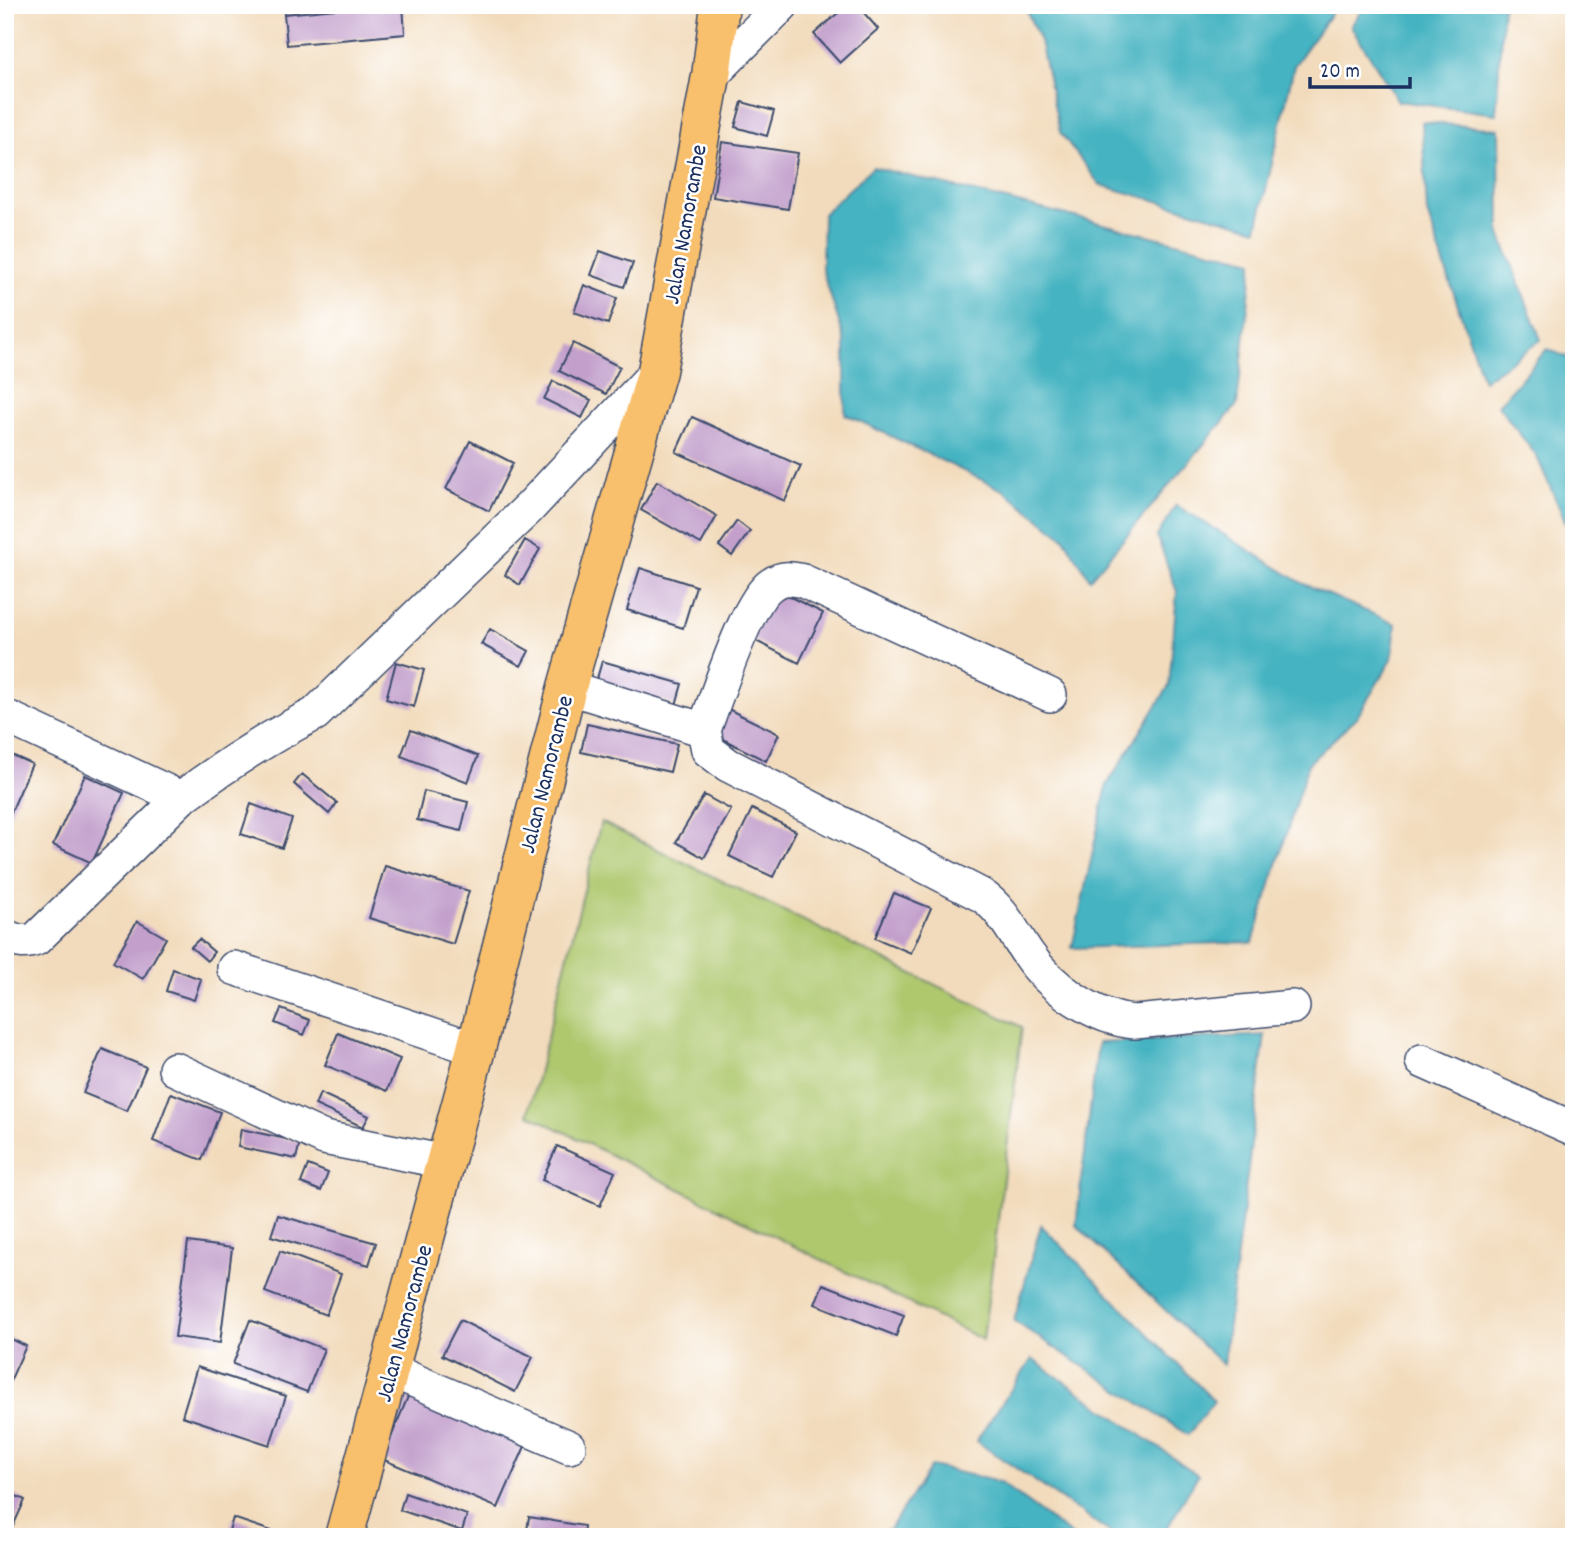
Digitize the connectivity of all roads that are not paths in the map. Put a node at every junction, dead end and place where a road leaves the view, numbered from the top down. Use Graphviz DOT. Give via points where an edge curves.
graph roads {
  1 [pos="720,5"];
  2 [pos="782,5"];
  3 [pos="711,76"];
  4 [pos="657,371"];
  5 [pos="567,687"];
  6 [pos="1050,695"];
  7 [pos="5,716"];
  8 [pos="704,730"];
  9 [pos="181,797"];
  10 [pos="5,936"];
  11 [pos="234,968"];
  12 [pos="1293,1007"];
  13 [pos="476,1049"];
  14 [pos="1422,1061"];
  15 [pos="175,1069"];
  16 [pos="1574,1129"];
  17 [pos="446,1162"];
  18 [pos="390,1370"];
  19 [pos="569,1447"];
  20 [pos="344,1537"];
  1 -- 3 [label="main road, Jalan Namorambe"];
  2 -- 3 [label="street"];
  3 -- 4 [label="main road, Jalan Namorambe"];
  4 -- 5 [label="main road, Jalan Namorambe"];
  4 -- 9 [label="street" via="530,507 314,714 274,734"];
  5 -- 8 [label="street"];
  5 -- 13 [label="main road, Jalan Namorambe"];
  6 -- 8 [label="street" via="788,578 770,584 752,607"];
  7 -- 9 [label="street"];
  8 -- 12 [label="street" via="708,750 728,765 991,901 1037,965 1068,996 1104,1016 1135,1022"];
  9 -- 10 [label="street" via="36,939 18,942"];
  11 -- 13 [label="street"];
  13 -- 17 [label="main road, Jalan Namorambe"];
  14 -- 16 [label="street"];
  15 -- 17 [label="street" via="324,1138"];
  17 -- 18 [label="main road, Jalan Namorambe"];
  18 -- 19 [label="street"];
  18 -- 20 [label="main road, Jalan Namorambe"];
}
